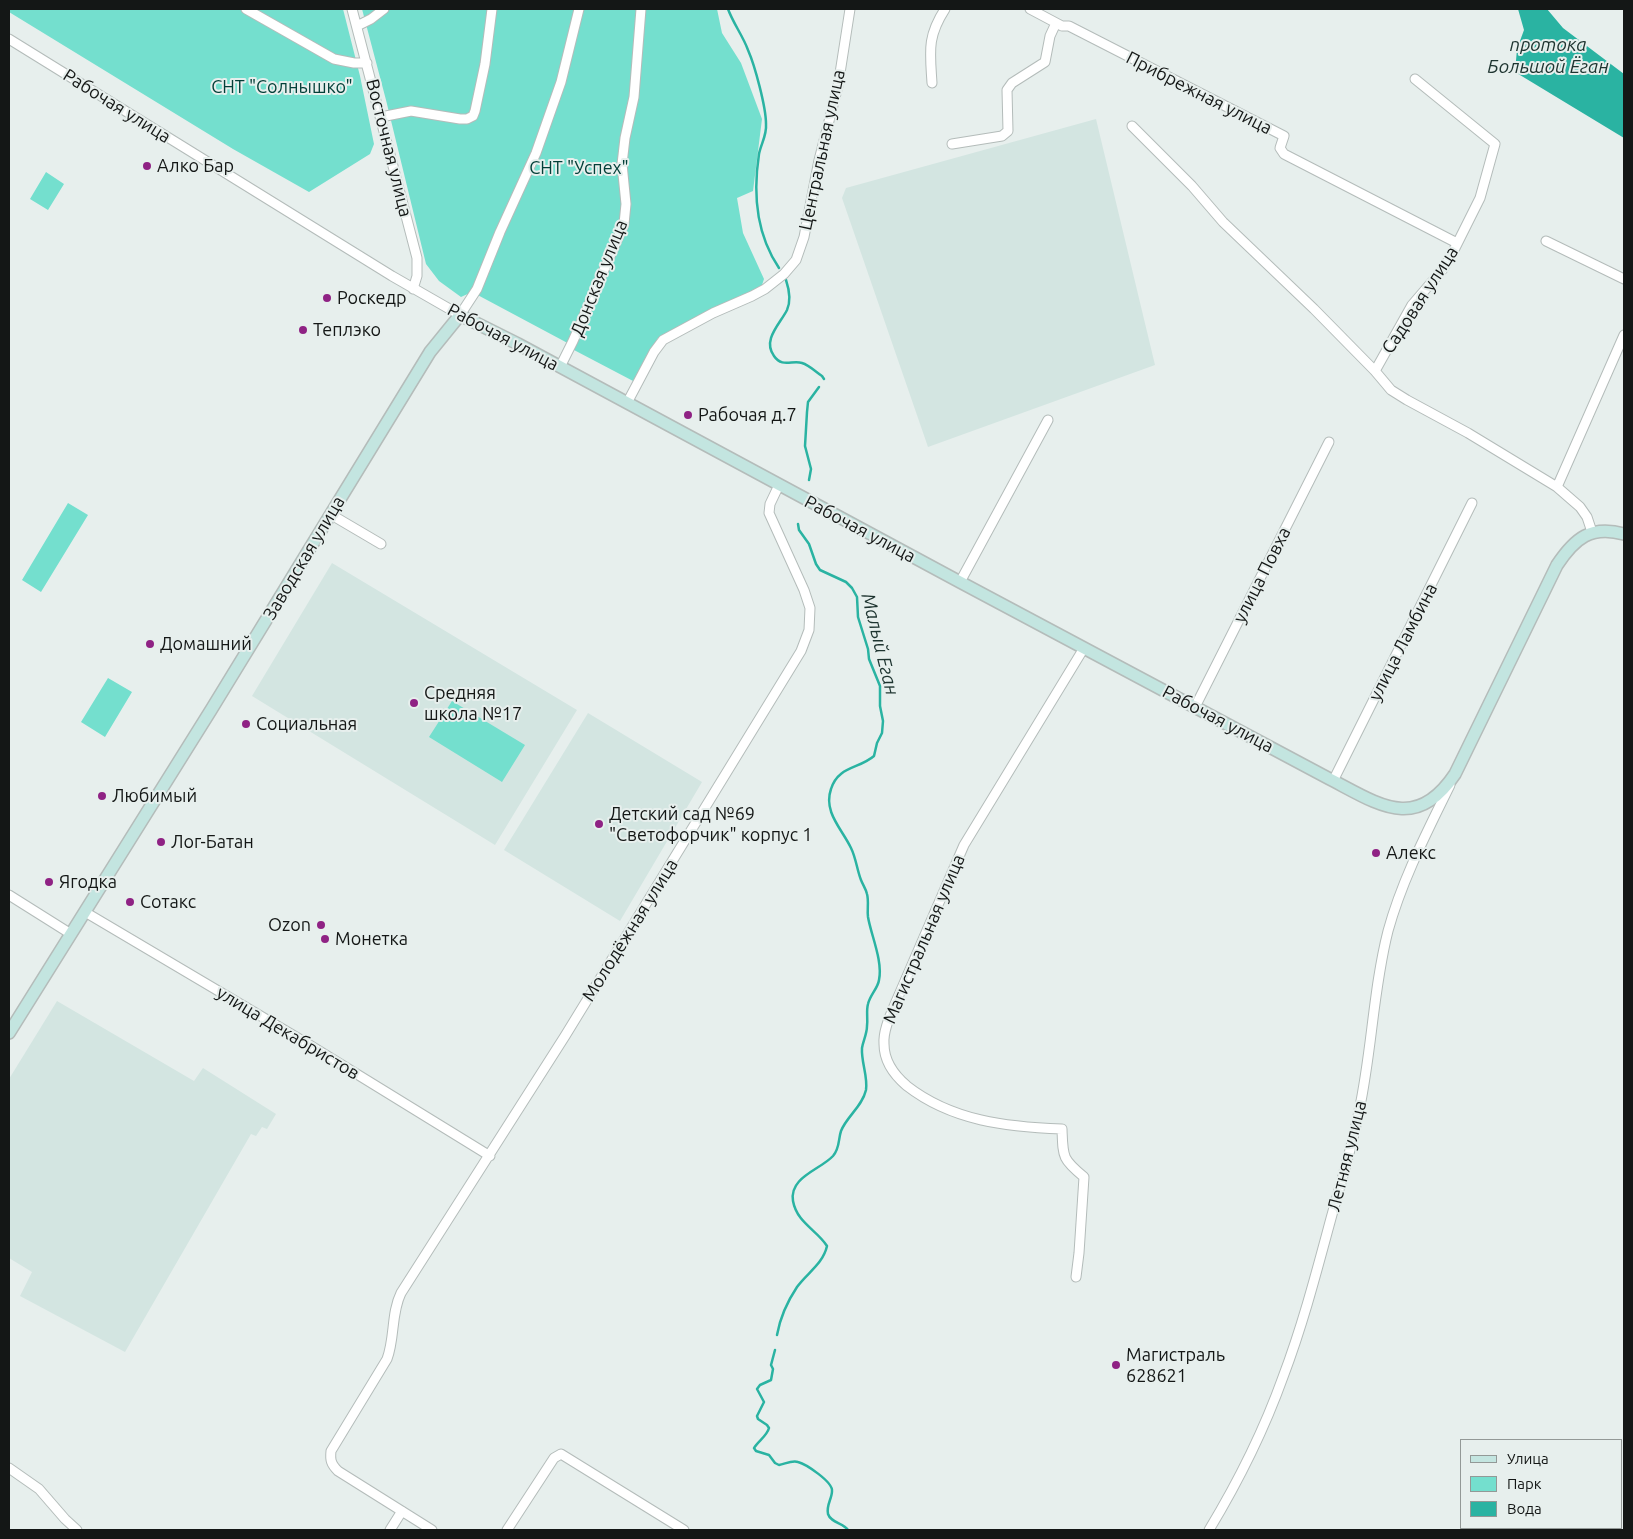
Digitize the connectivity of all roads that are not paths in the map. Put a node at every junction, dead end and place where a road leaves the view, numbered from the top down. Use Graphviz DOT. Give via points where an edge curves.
graph roads {
  1 [pos="246,9"];
  2 [pos="352,9"];
  3 [pos="384,9"];
  4 [pos="492,9"];
  5 [pos="579,9"];
  6 [pos="641,9"];
  7 [pos="850,9"];
  8 [pos="946,9"];
  9 [pos="1030,9"];
  10 [pos="1056,23"];
  11 [pos="357,26"];
  12 [pos="9,40"];
  13 [pos="367,63"];
  14 [pos="1415,79"];
  15 [pos="932,83"];
  16 [pos="381,117"];
  17 [pos="1132,126"];
  18 [pos="952,144"];
  19 [pos="1546,241"];
  20 [pos="1457,243"];
  21 [pos="1624,279"];
  22 [pos="413,289"];
  23 [pos="460,315"];
  24 [pos="1624,335"];
  25 [pos="560,367"];
  26 [pos="1375,371"];
  27 [pos="628,403"];
  28 [pos="1048,420"];
  29 [pos="1328,442"];
  30 [pos="779,485"];
  31 [pos="1557,487"];
  32 [pos="1472,503"];
  33 [pos="330,514"];
  34 [pos="1592,532"];
  35 [pos="1619,533"];
  36 [pos="381,544"];
  37 [pos="960,582"];
  38 [pos="1084,648"];
  39 [pos="1195,707"];
  40 [pos="1455,774"];
  41 [pos="1333,781"];
  42 [pos="9,895"];
  43 [pos="85,912"];
  44 [pos="71,934"];
  45 [pos="9,1033"];
  46 [pos="490,1156"];
  47 [pos="1076,1277"];
  48 [pos="9,1468"];
  49 [pos="402,1511"];
  50 [pos="77,1530"];
  51 [pos="390,1530"];
  52 [pos="432,1530"];
  53 [pos="507,1530"];
  54 [pos="684,1530"];
  55 [pos="1209,1530"];
  1 -- 13 [label="street" via="334,58"];
  2 -- 11 [label="street, Восточная улица"];
  3 -- 11 [label="street"];
  4 -- 16 [label="street" via="473,116 460,119 411,110"];
  5 -- 23 [label="street" via="561,82 536,154 477,289"];
  6 -- 25 [label="street, Донская улица" via="634,98 622,164 624,224"];
  7 -- 27 [label="street, Центральная улица" via="838,86 796,260 774,282 752,296 663,340"];
  8 -- 15 [label="street" via="931,39"];
  9 -- 10 [label="street, Прибрежная улица"];
  10 -- 18 [label="street" via="1045,62 1006,90 1008,131 1002,136"];
  10 -- 20 [label="street, Прибрежная улица" via="1069,26 1284,136 1280,148 1284,154"];
  11 -- 13 [label="street, Восточная улица"];
  12 -- 22 [label="street, Рабочая улица"];
  13 -- 16 [label="street, Восточная улица"];
  14 -- 20 [label="street, Садовая улица" via="1495,144 1480,198"];
  16 -- 22 [label="street, Восточная улица" via="417,258 418,276"];
  17 -- 26 [label="street" via="1223,222"];
  19 -- 21 [label="street"];
  20 -- 26 [label="street, Садовая улица" via="1443,269 1412,305"];
  22 -- 23 [label="street, Рабочая улица"];
  23 -- 25 [label="street, Рабочая улица"];
  23 -- 33 [label="street, Заводская улица" via="430,352"];
  24 -- 31 [label="street"];
  25 -- 27 [label="street, Рабочая улица"];
  26 -- 31 [label="street" via="1391,390"];
  27 -- 30 [label="street, Рабочая улица"];
  28 -- 37 [label="street"];
  29 -- 39 [label="street, улица Повха"];
  30 -- 37 [label="street, Рабочая улица"];
  30 -- 46 [label="street, Молодёжная улица" via="771,500 770,513 810,608 809,630 802,651"];
  31 -- 34 [label="street" via="1580,507"];
  32 -- 41 [label="street, улица Ламбина"];
  33 -- 36 [label="street"];
  33 -- 43 [label="street, Заводская улица"];
  34 -- 35 [label="street"];
  34 -- 40 [label="street, Рабочая улица" via="1579,538 1557,565"];
  37 -- 38 [label="street, Рабочая улица"];
  38 -- 39 [label="street, Рабочая улица"];
  38 -- 47 [label="street, Магистральная улица" via="964,845 894,1004 884,1044 887,1063 898,1078 945,1109 1005,1125 1062,1129 1062,1150 1066,1160 1084,1177"];
  39 -- 41 [label="street, Рабочая улица"];
  40 -- 41 [label="street, Рабочая улица" via="1434,799 1410,808 1393,808 1377,803"];
  40 -- 55 [label="street, Летняя улица" via="1419,848 1388,932 1359,1113 1298,1332 1265,1420"];
  42 -- 44 [label="street"];
  43 -- 44 [label="street, Заводская улица"];
  43 -- 46 [label="street, улица Декабристов"];
  44 -- 45 [label="street, Заводская улица"];
  46 -- 49 [label="street, Молодёжная улица" via="401,1293 387,1360 331,1451 332,1465 338,1471"];
  48 -- 50 [label="street" via="39,1489"];
  49 -- 51 [label="street"];
  49 -- 52 [label="street"];
  53 -- 54 [label="street" via="554,1458 561,1454"];
}
